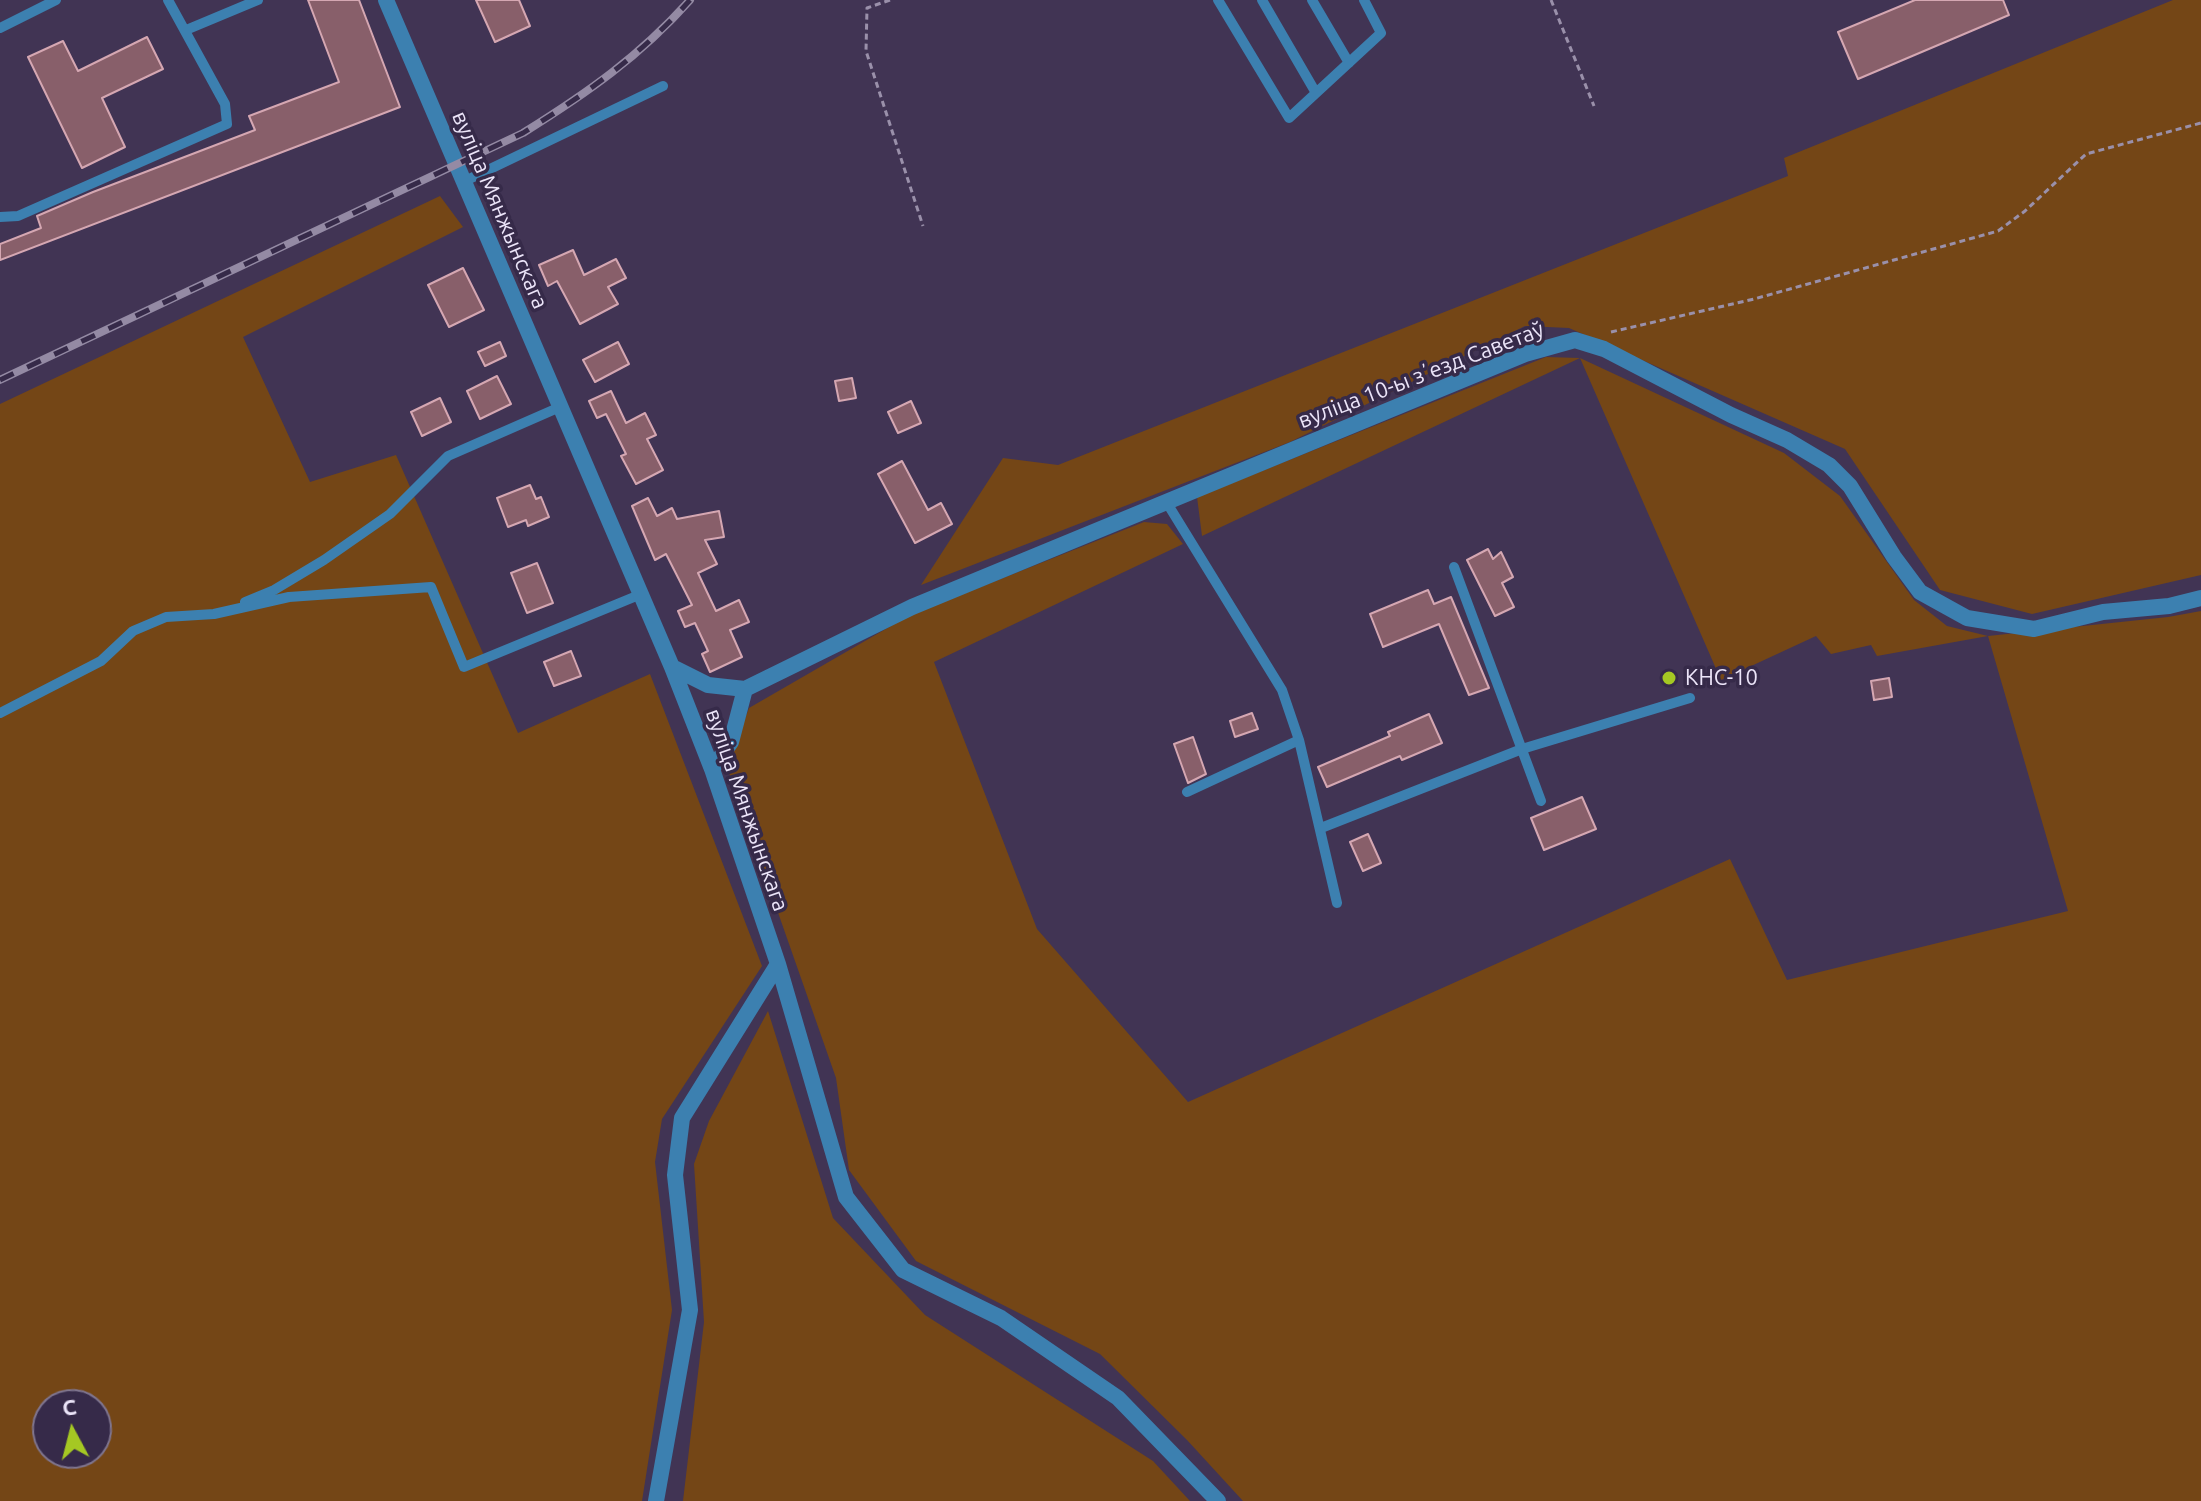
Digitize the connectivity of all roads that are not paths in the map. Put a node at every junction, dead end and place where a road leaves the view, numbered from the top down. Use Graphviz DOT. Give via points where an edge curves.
graph roads {
  1 [pos="56,0"];
  2 [pos="168,0"];
  3 [pos="258,0"];
  4 [pos="386,0"];
  5 [pos="1218,0"];
  6 [pos="1262,0"];
  7 [pos="1312,0"];
  8 [pos="1364,0"];
  9 [pos="0,28"];
  10 [pos="186,30"];
  11 [pos="1349,63"];
  12 [pos="663,86"];
  13 [pos="1316,93"];
  14 [pos="465,181"];
  15 [pos="0,217"];
  16 [pos="560,407"];
  17 [pos="1167,503"];
  18 [pos="1454,567"];
  19 [pos="639,595"];
  20 [pos="2201,598"];
  21 [pos="214,614"];
  22 [pos="672,667"];
  23 [pos="745,689"];
  24 [pos="1690,698"];
  25 [pos="0,713"];
  26 [pos="1299,740"];
  27 [pos="1522,749"];
  28 [pos="712,769"];
  29 [pos="1187,792"];
  30 [pos="1541,801"];
  31 [pos="1321,828"];
  32 [pos="1337,903"];
  33 [pos="778,964"];
  34 [pos="656,1501"];
  35 [pos="1218,1501"];
  1 -- 9 [label="lane"];
  2 -- 10 [label="lane"];
  3 -- 10 [label="lane"];
  4 -- 14 [label="street, вуліца Мянжынскага"];
  5 -- 13 [label="lane" via="1289,118"];
  6 -- 13 [label="lane"];
  7 -- 11 [label="lane"];
  8 -- 11 [label="lane" via="1381,33"];
  10 -- 15 [label="lane" via="225,104 227,124 18,216"];
  11 -- 13 [label="lane"];
  12 -- 14 [label="lane"];
  14 -- 16 [label="street, вуліца Мянжынскага"];
  16 -- 19 [label="street, вуліца Мянжынскага"];
  16 -- 21 [label="lane" via="448,456 390,514 324,560 274,590"];
  17 -- 20 [label="street, вуліца 10-ы зʼезд Саветаў" via="1525,354 1575,340 1604,349 1829,465 1850,486 1920,592 1967,618 2034,629 2103,612"];
  17 -- 23 [label="street, вуліца 10-ы зʼезд Саветаў" via="912,607"];
  17 -- 26 [label="lane" via="1282,690"];
  18 -- 27 [label="lane"];
  19 -- 21 [label="lane" via="464,667 431,587 289,597"];
  19 -- 22 [label="street, вуліца Мянжынскага"];
  21 -- 25 [label="lane" via="166,617 133,631 101,661"];
  22 -- 23 [label="street" via="708,685"];
  22 -- 28 [label="street, вуліца Мянжынскага"];
  23 -- 28 [label="street" via="731,742"];
  24 -- 27 [label="lane"];
  26 -- 29 [label="lane"];
  26 -- 31 [label="lane"];
  27 -- 30 [label="lane"];
  27 -- 31 [label="lane"];
  28 -- 33 [label="street, вуліца Мянжынскага"];
  31 -- 32 [label="lane"];
  33 -- 34 [label="street" via="682,1118 675,1175 690,1310"];
  33 -- 35 [label="street, вуліца Мянжынскага" via="846,1197 903,1270 1001,1318 1118,1398"];
}
